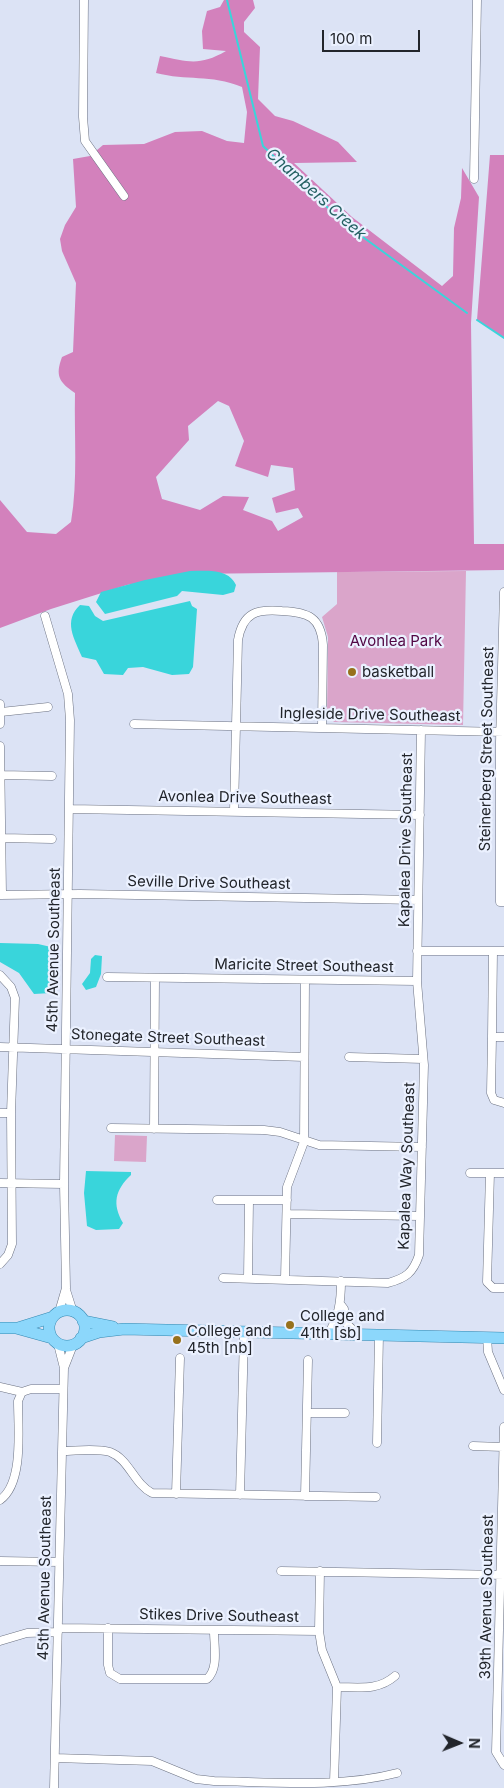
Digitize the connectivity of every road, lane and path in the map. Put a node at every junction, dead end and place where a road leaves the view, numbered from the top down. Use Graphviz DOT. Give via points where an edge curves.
graph roads {
  1 [pos="84,0"];
  2 [pos="477,0"];
  3 [pos="474,179"];
  4 [pos="124,196"];
  5 [pos="504,592"];
  6 [pos="45,616"];
  7 [pos="503,657"];
  8 [pos="0,704"];
  9 [pos="48,707"];
  10 [pos="0,712"];
  11 [pos="0,724"];
  12 [pos="134,724"];
  13 [pos="236,726"];
  14 [pos="322,728"];
  15 [pos="421,730"];
  16 [pos="502,732"];
  17 [pos="0,746"];
  18 [pos="1,774"];
  19 [pos="52,776"];
  20 [pos="502,808"];
  21 [pos="70,809"];
  22 [pos="234,811"];
  23 [pos="420,815"];
  24 [pos="2,838"];
  25 [pos="52,839"];
  26 [pos="68,894"];
  27 [pos="1,895"];
  28 [pos="418,900"];
  29 [pos="504,902"];
  30 [pos="504,950"];
  31 [pos="417,951"];
  32 [pos="493,951"];
  33 [pos="0,975"];
  34 [pos="107,977"];
  35 [pos="155,978"];
  36 [pos="305,980"];
  37 [pos="417,981"];
  38 [pos="492,1037"];
  39 [pos="504,1037"];
  40 [pos="0,1047"];
  41 [pos="15,1049"];
  42 [pos="66,1049"];
  43 [pos="154,1052"];
  44 [pos="304,1057"];
  45 [pos="350,1057"];
  46 [pos="424,1062"];
  47 [pos="504,1103"];
  48 [pos="0,1113"];
  49 [pos="11,1114"];
  50 [pos="111,1128"];
  51 [pos="154,1129"];
  52 [pos="304,1142"];
  53 [pos="422,1147"];
  54 [pos="470,1173"];
  55 [pos="490,1173"];
  56 [pos="504,1173"];
  57 [pos="0,1183"];
  58 [pos="13,1184"];
  59 [pos="64,1184"];
  60 [pos="217,1200"];
  61 [pos="287,1200"];
  62 [pos="249,1201"];
  63 [pos="287,1214"];
  64 [pos="419,1216"];
  65 [pos="2,1262"];
  66 [pos="223,1278"];
  67 [pos="248,1278"];
  68 [pos="285,1279"];
  69 [pos="341,1281"];
  70 [pos="66,1288"];
  71 [pos="504,1288"];
  72 [pos="341,1305"];
  73 [pos="73,1312"];
  74 [pos="56,1314"];
  75 [pos="83,1321"];
  76 [pos="0,1328"];
  77 [pos="16,1328"];
  78 [pos="124,1329"];
  79 [pos="244,1333"];
  80 [pos="328,1334"];
  81 [pos="358,1335"];
  82 [pos="379,1336"];
  83 [pos="487,1337"];
  84 [pos="504,1338"];
  85 [pos="55,1341"];
  86 [pos="77,1342"];
  87 [pos="180,1358"];
  88 [pos="308,1360"];
  89 [pos="64,1368"];
  90 [pos="0,1387"];
  91 [pos="63,1389"];
  92 [pos="504,1390"];
  93 [pos="22,1392"];
  94 [pos="307,1413"];
  95 [pos="345,1413"];
  96 [pos="504,1427"];
  97 [pos="377,1443"];
  98 [pos="473,1446"];
  99 [pos="503,1447"];
  100 [pos="62,1452"];
  101 [pos="176,1494"];
  102 [pos="240,1494"];
  103 [pos="305,1496"];
  104 [pos="376,1497"];
  105 [pos="0,1500"];
  106 [pos="0,1561"];
  107 [pos="59,1562"];
  108 [pos="281,1570"];
  109 [pos="320,1572"];
  110 [pos="503,1575"];
  111 [pos="108,1628"];
  112 [pos="59,1630"];
  113 [pos="214,1631"];
  114 [pos="319,1631"];
  115 [pos="0,1641"];
  116 [pos="396,1676"];
  117 [pos="337,1687"];
  118 [pos="55,1758"];
  119 [pos="504,1765"];
  120 [pos="397,1773"];
  121 [pos="334,1782"];
  122 [pos="239,1784"];
  123 [pos="54,1788"];
  1 -- 4 [label="street" via="85,141"];
  2 -- 3 [label="street"];
  5 -- 7 [label="street, Steinerberg Street Southeast"];
  6 -- 21 [label="street, 45th Avenue Southeast" via="68,694"];
  7 -- 16 [label="street, Steinerberg Street Southeast"];
  8 -- 10 [label="street"];
  9 -- 10 [label="street"];
  10 -- 11 [label="street"];
  12 -- 13 [label="street, Ingleside Drive Southeast"];
  13 -- 14 [label="street, Ingleside Drive Southeast"];
  13 -- 14 [label="street" via="240,630 251,615 268,610 306,613 320,629"];
  13 -- 22 [label="street"];
  14 -- 15 [label="street, Ingleside Drive Southeast"];
  15 -- 16 [label="street, Ingleside Drive Southeast"];
  15 -- 23 [label="street, Kapalea Drive Southeast"];
  16 -- 20 [label="street, Steinerberg Street Southeast"];
  17 -- 18 [label="street"];
  18 -- 19 [label="street"];
  18 -- 24 [label="street"];
  20 -- 29 [label="street, Steinerberg Street Southeast" via="500,902"];
  21 -- 22 [label="street, Avonlea Drive Southeast"];
  21 -- 26 [label="street, 45th Avenue Southeast"];
  22 -- 23 [label="street, Avonlea Drive Southeast"];
  23 -- 28 [label="street, Kapalea Drive Southeast"];
  24 -- 25 [label="street"];
  24 -- 27 [label="street"];
  26 -- 27 [label="street, Seville Drive Southeast"];
  26 -- 28 [label="street, Seville Drive Southeast"];
  26 -- 42 [label="street, 45th Avenue Southeast"];
  28 -- 31 [label="street, Kapalea Drive Southeast"];
  30 -- 32 [label="street"];
  31 -- 32 [label="street"];
  31 -- 37 [label="street, Kapalea Drive Southeast"];
  32 -- 38 [label="street"];
  33 -- 41 [label="street" via="11,987 15,998"];
  34 -- 35 [label="street, Maricite Street Southeast"];
  35 -- 36 [label="street, Maricite Street Southeast"];
  35 -- 43 [label="street"];
  36 -- 37 [label="street, Maricite Street Southeast"];
  36 -- 44 [label="street"];
  37 -- 46 [label="street"];
  38 -- 39 [label="street"];
  38 -- 47 [label="street" via="491,1093 494,1100"];
  40 -- 41 [label="street, Stonegate Street Southeast"];
  41 -- 42 [label="street, Stonegate Street Southeast"];
  41 -- 49 [label="street"];
  42 -- 43 [label="street, Stonegate Street Southeast"];
  42 -- 59 [label="street, 45th Avenue Southeast"];
  43 -- 44 [label="street, Stonegate Street Southeast"];
  43 -- 51 [label="street"];
  44 -- 52 [label="street"];
  45 -- 46 [label="street"];
  46 -- 53 [label="street, Kapalea Way Southeast"];
  48 -- 49 [label="street"];
  49 -- 58 [label="street"];
  50 -- 51 [label="street"];
  51 -- 52 [label="street" via="264,1130 280,1132"];
  52 -- 53 [label="street"];
  52 -- 61 [label="street" via="287,1187"];
  53 -- 64 [label="street, Kapalea Way Southeast"];
  54 -- 55 [label="street"];
  55 -- 56 [label="street"];
  55 -- 71 [label="street" via="487,1282 493,1288"];
  57 -- 58 [label="street"];
  58 -- 59 [label="street"];
  58 -- 65 [label="street" via="12,1244"];
  59 -- 70 [label="street, 45th Avenue Southeast"];
  60 -- 62 [label="street"];
  61 -- 62 [label="street"];
  61 -- 63 [label="street"];
  62 -- 67 [label="street"];
  63 -- 64 [label="street"];
  63 -- 68 [label="street"];
  64 -- 69 [label="street, Kapalea Way Southeast" via="419,1255 415,1268 404,1279 388,1283"];
  66 -- 67 [label="street"];
  67 -- 68 [label="street"];
  68 -- 69 [label="street"];
  69 -- 72 [label="street"];
  70 -- 73 [label="street, 45th Avenue Southeast"];
  70 -- 74 [label="street, 45th Avenue Southeast"];
  72 -- 80 [label="street"];
  72 -- 81 [label="street" via="345,1322"];
  73 -- 74 [label="main road"];
  73 -- 75 [label="main road"];
  74 -- 77 [label="main road"];
  74 -- 85 [label="main road" via="49,1328"];
  75 -- 78 [label="main road"];
  75 -- 86 [label="main road" via="84,1330"];
  76 -- 77 [label="main road"];
  77 -- 85 [label="main road"];
  78 -- 79 [label="main road"];
  78 -- 86 [label="main road" via="99,1332"];
  79 -- 80 [label="main road"];
  79 -- 102 [label="street"];
  80 -- 81 [label="main road"];
  81 -- 82 [label="main road"];
  82 -- 83 [label="main road"];
  82 -- 97 [label="street"];
  83 -- 84 [label="main road"];
  83 -- 92 [label="street" via="489,1355"];
  85 -- 86 [label="main road" via="65,1346"];
  85 -- 89 [label="street, 45th Avenue Southeast"];
  86 -- 89 [label="street, 45th Avenue Southeast"];
  87 -- 101 [label="street"];
  88 -- 94 [label="street"];
  89 -- 91 [label="street, 45th Avenue Southeast"];
  90 -- 93 [label="street"];
  91 -- 93 [label="street"];
  91 -- 100 [label="street, 45th Avenue Southeast"];
  93 -- 105 [label="street" via="18,1401 12,1488"];
  94 -- 95 [label="street"];
  94 -- 103 [label="street"];
  96 -- 99 [label="street, 39th Avenue Southeast"];
  98 -- 99 [label="street"];
  99 -- 110 [label="street, 39th Avenue Southeast"];
  100 -- 101 [label="street" via="110,1452 123,1462 145,1490"];
  100 -- 107 [label="street, 45th Avenue Southeast"];
  101 -- 102 [label="street"];
  102 -- 103 [label="street"];
  103 -- 104 [label="street"];
  106 -- 107 [label="street"];
  107 -- 112 [label="street, 45th Avenue Southeast"];
  108 -- 109 [label="street"];
  109 -- 110 [label="street"];
  109 -- 114 [label="street, Stikes Drive Southeast"];
  110 -- 119 [label="street, 39th Avenue Southeast" via="496,1752"];
  111 -- 112 [label="street, Stikes Drive Southeast"];
  111 -- 113 [label="street, Stikes Drive Southeast"];
  111 -- 113 [label="street" via="108,1665 110,1673 120,1679 207,1680 214,1664"];
  112 -- 115 [label="street, Stikes Drive Southeast" via="27,1633"];
  112 -- 118 [label="street, 45th Avenue Southeast"];
  113 -- 114 [label="street, Stikes Drive Southeast"];
  114 -- 117 [label="street" via="322,1650"];
  116 -- 117 [label="street" via="386,1684 374,1687"];
  117 -- 121 [label="street"];
  118 -- 122 [label="street" via="152,1761 196,1779"];
  118 -- 123 [label="street, 45th Avenue Southeast"];
  120 -- 121 [label="street" via="374,1779"];
  121 -- 122 [label="street"];
}
